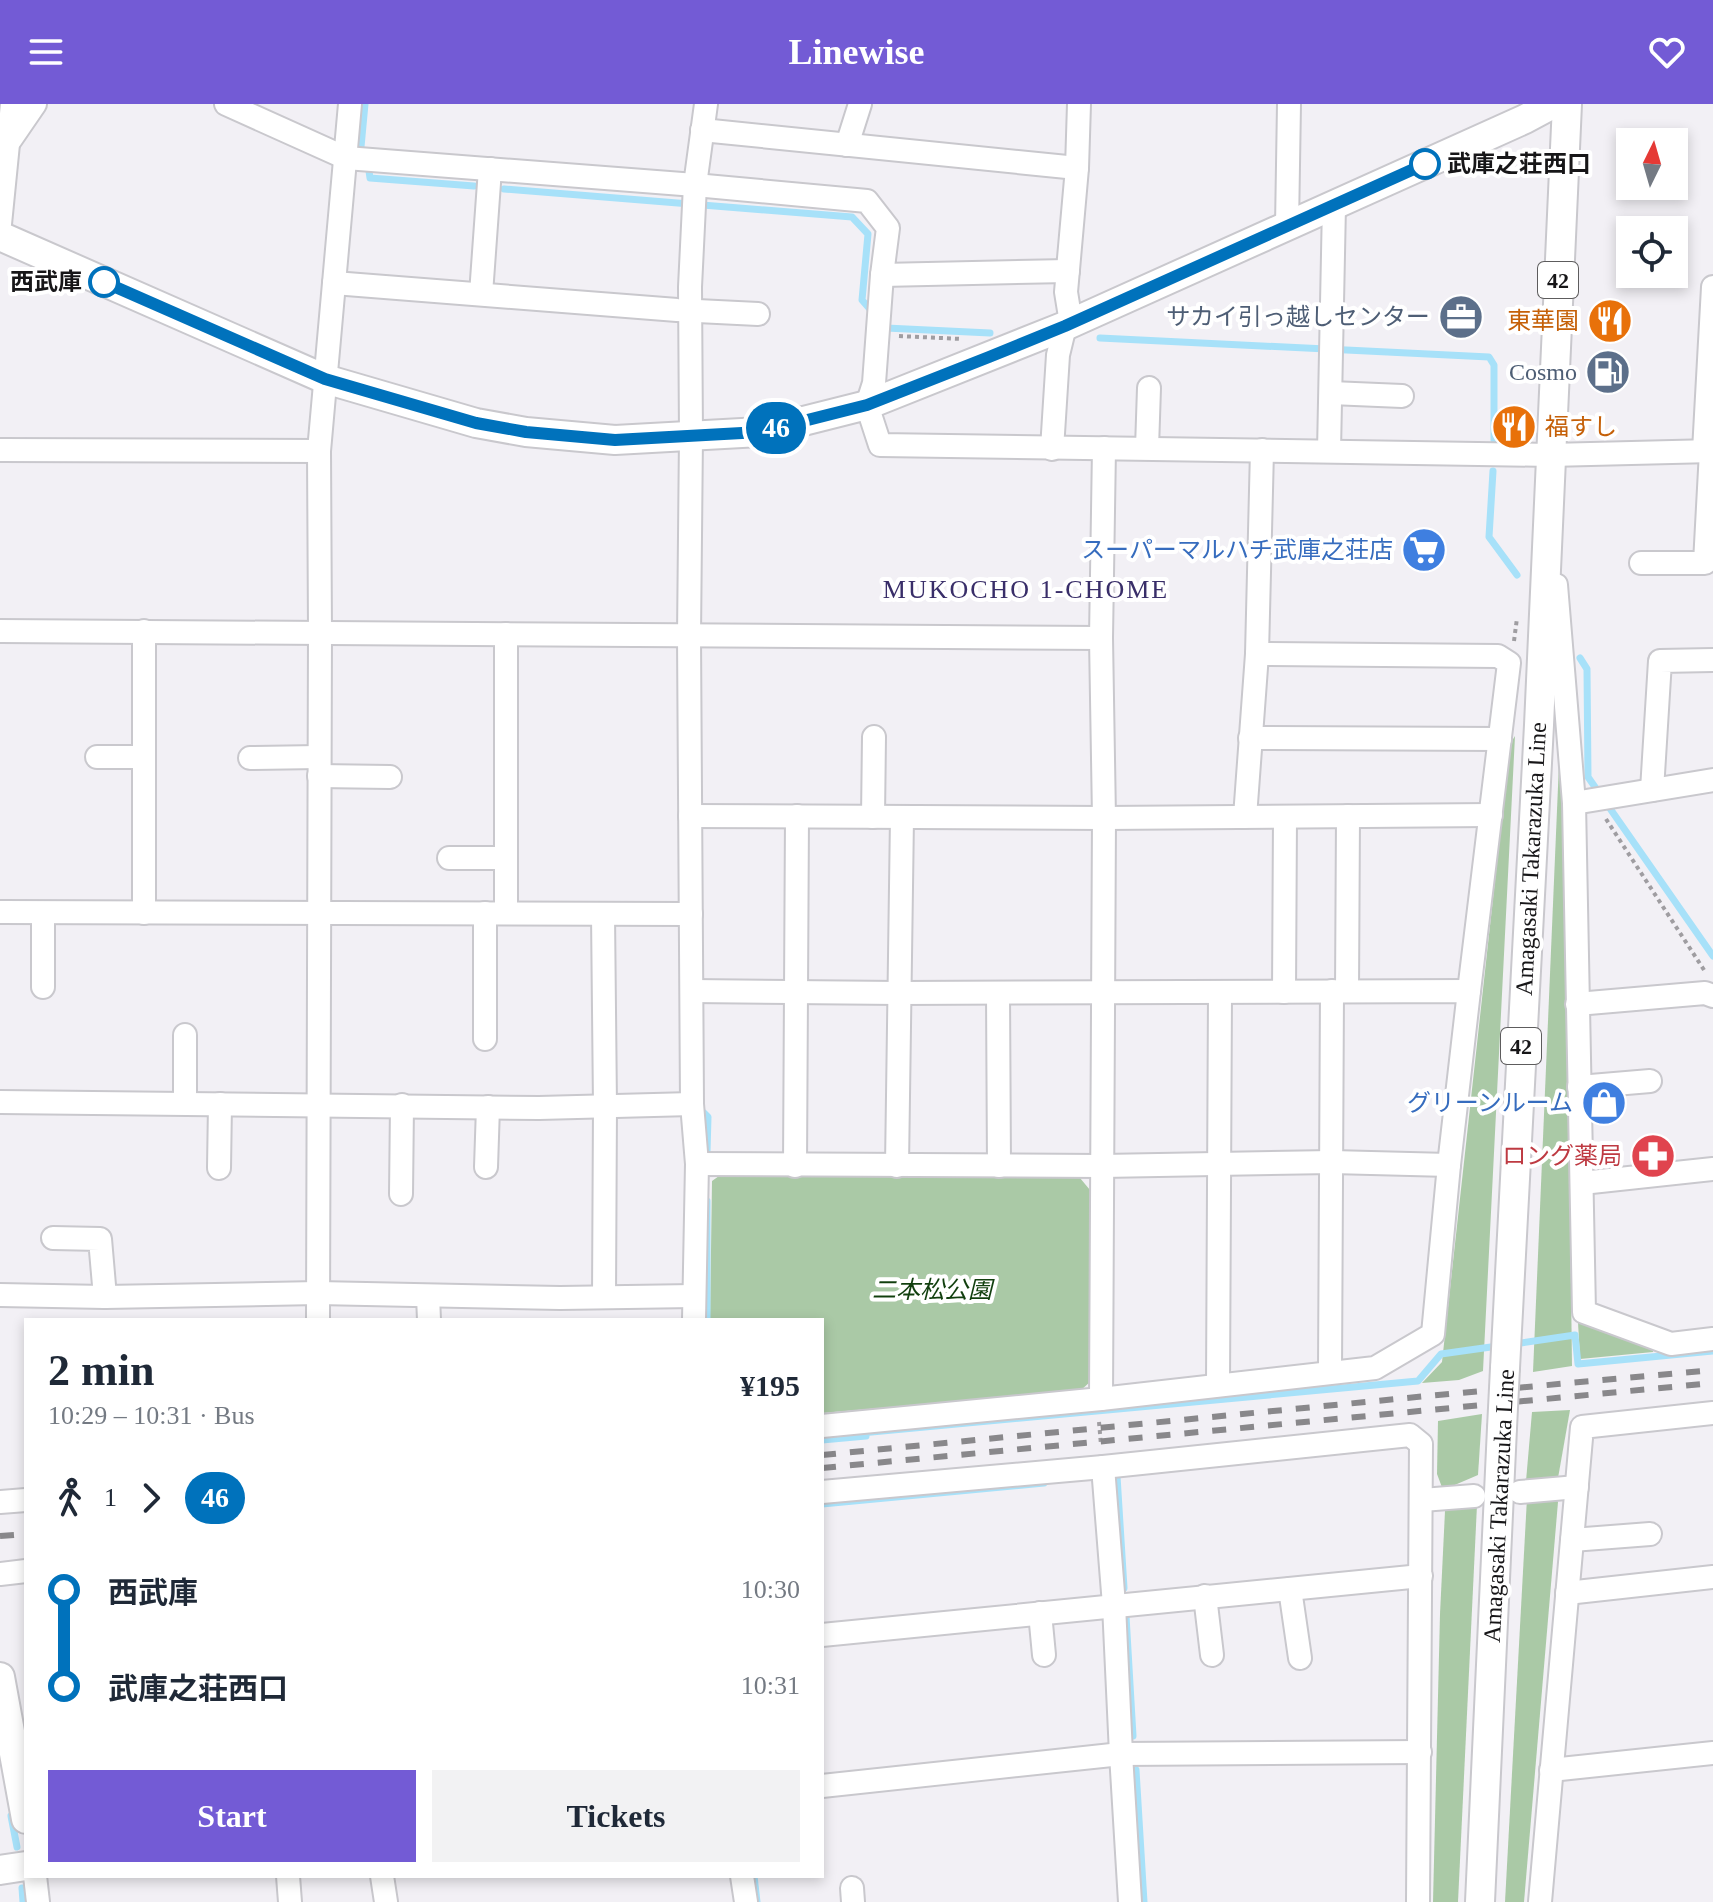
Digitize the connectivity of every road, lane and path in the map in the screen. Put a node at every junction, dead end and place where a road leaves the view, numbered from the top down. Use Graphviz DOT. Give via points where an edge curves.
graph roads {
  1 [pos="12,104"];
  2 [pos="35,104"];
  3 [pos="226,104"];
  4 [pos="350,104"];
  5 [pos="706,104"];
  6 [pos="860,104"];
  7 [pos="1079,104"];
  8 [pos="1289,104"];
  9 [pos="1553,104"];
  10 [pos="1567,104"];
  11 [pos="702,130"];
  12 [pos="8,143"];
  13 [pos="847,145"];
  14 [pos="346,158"];
  15 [pos="1077,168"];
  16 [pos="490,169"];
  17 [pos="695,185"];
  18 [pos="1334,205"];
  19 [pos="0,224"];
  20 [pos="1287,226"];
  21 [pos="0,236"];
  22 [pos="1068,271"];
  23 [pos="882,275"];
  24 [pos="334,283"];
  25 [pos="1713,287"];
  26 [pos="481,294"];
  27 [pos="690,311"];
  28 [pos="758,314"];
  29 [pos="877,325"];
  30 [pos="1068,325"];
  31 [pos="969,340"];
  32 [pos="325,379"];
  33 [pos="1149,388"];
  34 [pos="1331,393"];
  35 [pos="1402,396"];
  36 [pos="867,405"];
  37 [pos="691,436"];
  38 [pos="1104,448"];
  39 [pos="1147,448"];
  40 [pos="1052,449"];
  41 [pos="0,450"];
  42 [pos="1262,450"];
  43 [pos="319,451"];
  44 [pos="1329,451"];
  45 [pos="1709,451"];
  46 [pos="1550,455"];
  47 [pos="1548,510"];
  48 [pos="1641,563"];
  49 [pos="0,631"];
  50 [pos="144,631"];
  51 [pos="320,632"];
  52 [pos="506,634"];
  53 [pos="689,636"];
  54 [pos="1101,638"];
  55 [pos="1257,654"];
  56 [pos="1713,660"];
  57 [pos="874,737"];
  58 [pos="1250,738"];
  59 [pos="1500,739"];
  60 [pos="97,757"];
  61 [pos="144,757"];
  62 [pos="250,758"];
  63 [pos="319,767"];
  64 [pos="390,777"];
  65 [pos="1713,780"];
  66 [pos="1652,790"];
  67 [pos="1592,800"];
  68 [pos="1491,815"];
  69 [pos="690,816"];
  70 [pos="797,816"];
  71 [pos="1348,816"];
  72 [pos="873,817"];
  73 [pos="902,817"];
  74 [pos="1245,817"];
  75 [pos="1285,817"];
  76 [pos="1104,818"];
  77 [pos="449,858"];
  78 [pos="506,858"];
  79 [pos="0,912"];
  80 [pos="318,912"];
  81 [pos="43,913"];
  82 [pos="144,913"];
  83 [pos="496,913"];
  84 [pos="603,914"];
  85 [pos="691,914"];
  86 [pos="1713,985"];
  87 [pos="43,987"];
  88 [pos="692,991"];
  89 [pos="796,991"];
  90 [pos="1340,991"];
  91 [pos="1469,991"];
  92 [pos="1102,992"];
  93 [pos="1284,992"];
  94 [pos="899,993"];
  95 [pos="998,993"];
  96 [pos="1220,993"];
  97 [pos="1713,996"];
  98 [pos="1577,1004"];
  99 [pos="185,1035"];
  100 [pos="485,1039"];
  101 [pos="1650,1081"];
  102 [pos="1579,1087"];
  103 [pos="0,1102"];
  104 [pos="185,1103"];
  105 [pos="220,1104"];
  106 [pos="318,1104"];
  107 [pos="692,1104"];
  108 [pos="402,1105"];
  109 [pos="605,1106"];
  110 [pos="488,1107"];
  111 [pos="1332,1162"];
  112 [pos="697,1164"];
  113 [pos="1219,1164"];
  114 [pos="1449,1165"];
  115 [pos="795,1166"];
  116 [pos="897,1166"];
  117 [pos="999,1166"];
  118 [pos="1102,1166"];
  119 [pos="486,1167"];
  120 [pos="219,1168"];
  121 [pos="1713,1169"];
  122 [pos="1582,1183"];
  123 [pos="401,1194"];
  124 [pos="53,1238"];
  125 [pos="318,1293"];
  126 [pos="0,1295"];
  127 [pos="428,1296"];
  128 [pos="694,1296"];
  129 [pos="105,1297"];
  130 [pos="604,1297"];
  131 [pos="560,1309"];
  132 [pos="318,1318"];
  133 [pos="429,1318"];
  134 [pos="694,1318"];
  135 [pos="1713,1339"];
  136 [pos="1330,1372"];
  137 [pos="1218,1385"];
  138 [pos="1100,1407"];
  139 [pos="1713,1413"];
  140 [pos="824,1426"];
  141 [pos="1103,1467"];
  142 [pos="1577,1487"];
  143 [pos="824,1492"];
  144 [pos="1520,1492"];
  145 [pos="1474,1496"];
  146 [pos="24,1500"];
  147 [pos="1422,1500"];
  148 [pos="0,1502"];
  149 [pos="1650,1534"];
  150 [pos="1572,1540"];
  151 [pos="24,1571"];
  152 [pos="0,1574"];
  153 [pos="1421,1576"];
  154 [pos="1713,1577"];
  155 [pos="1290,1589"];
  156 [pos="1567,1593"];
  157 [pos="1205,1596"];
  158 [pos="1114,1605"];
  159 [pos="1040,1613"];
  160 [pos="824,1635"];
  161 [pos="1044,1655"];
  162 [pos="1212,1655"];
  163 [pos="1300,1658"];
  164 [pos="0,1677"];
  165 [pos="11,1718"];
  166 [pos="1420,1752"];
  167 [pos="1713,1753"];
  168 [pos="1121,1754"];
  169 [pos="1551,1770"];
  170 [pos="824,1786"];
  171 [pos="24,1806"];
  172 [pos="24,1866"];
  173 [pos="0,1870"];
  174 [pos="35,1878"];
  175 [pos="288,1878"];
  176 [pos="382,1878"];
  177 [pos="742,1878"];
  178 [pos="38,1902"];
  179 [pos="290,1902"];
  180 [pos="386,1902"];
  181 [pos="746,1902"];
  182 [pos="1130,1902"];
  183 [pos="1418,1902"];
  184 [pos="1480,1902"];
  185 [pos="1540,1902"];
  1 -- 12 [label="street"];
  2 -- 12 [label="street"];
  3 -- 14 [label="street"];
  4 -- 14 [label="street"];
  5 -- 11 [label="street"];
  6 -- 13 [label="street"];
  7 -- 15 [label="street"];
  8 -- 20 [label="street"];
  9 -- 18 [label="main road"];
  10 -- 46 [label="main road, Amagasaki Takarazuka Line / 42"];
  11 -- 13 [label="street"];
  11 -- 17 [label="street"];
  12 -- 19 [label="street"];
  13 -- 15 [label="street"];
  14 -- 16 [label="street"];
  14 -- 24 [label="street"];
  15 -- 22 [label="street"];
  16 -- 17 [label="street"];
  16 -- 26 [label="street"];
  17 -- 23 [label="street" via="867,201 888,228"];
  17 -- 27 [label="street"];
  18 -- 20 [label="main road"];
  18 -- 34 [label="street"];
  20 -- 30 [label="main road"];
  21 -- 32 [label="main road"];
  22 -- 23 [label="street"];
  22 -- 30 [label="street"];
  23 -- 29 [label="street"];
  24 -- 26 [label="street"];
  24 -- 32 [label="street"];
  25 -- 45 [label="street"];
  26 -- 27 [label="street"];
  27 -- 28 [label="street"];
  27 -- 37 [label="street"];
  29 -- 31 [label="path"];
  29 -- 36 [label="street" via="874,383"];
  30 -- 36 [label="main road"];
  30 -- 40 [label="street" via="1058,355"];
  32 -- 37 [label="main road" via="495,427 615,440"];
  32 -- 43 [label="street"];
  33 -- 39 [label="street"];
  34 -- 35 [label="street"];
  34 -- 44 [label="street"];
  36 -- 37 [label="main road" via="760,432"];
  36 -- 40 [label="street" via="880,445"];
  37 -- 53 [label="street"];
  38 -- 39 [label="street"];
  38 -- 40 [label="street"];
  38 -- 54 [label="street"];
  39 -- 42 [label="street"];
  41 -- 43 [label="street"];
  42 -- 44 [label="street"];
  42 -- 55 [label="street"];
  43 -- 51 [label="street"];
  44 -- 46 [label="street"];
  45 -- 46 [label="street"];
  45 -- 48 [label="street" via="1705,563"];
  46 -- 47 [label="main road, Amagasaki Takarazuka Line / 42"];
  47 -- 67 [label="street"];
  47 -- 184 [label="main road, Amagasaki Takarazuka Line / 42, bridge"];
  49 -- 50 [label="street"];
  50 -- 51 [label="street"];
  50 -- 61 [label="street"];
  51 -- 52 [label="street"];
  51 -- 63 [label="street"];
  52 -- 53 [label="street"];
  52 -- 78 [label="street"];
  53 -- 54 [label="street"];
  53 -- 69 [label="street"];
  54 -- 76 [label="street"];
  55 -- 58 [label="street"];
  55 -- 59 [label="street" via="1498,656 1509,663"];
  56 -- 66 [label="street" via="1660,661"];
  57 -- 72 [label="street"];
  58 -- 59 [label="street"];
  58 -- 74 [label="street"];
  59 -- 68 [label="street"];
  60 -- 61 [label="street"];
  61 -- 82 [label="street"];
  62 -- 63 [label="street"];
  63 -- 64 [label="street"];
  63 -- 80 [label="street"];
  65 -- 66 [label="street"];
  66 -- 67 [label="street"];
  67 -- 86 [label="path"];
  67 -- 98 [label="street"];
  68 -- 71 [label="street"];
  68 -- 91 [label="street"];
  69 -- 70 [label="street"];
  69 -- 85 [label="street"];
  70 -- 72 [label="street"];
  70 -- 89 [label="street"];
  71 -- 75 [label="street"];
  71 -- 90 [label="street"];
  72 -- 73 [label="street"];
  73 -- 76 [label="street"];
  73 -- 94 [label="street"];
  74 -- 75 [label="street"];
  74 -- 76 [label="street"];
  75 -- 93 [label="street"];
  76 -- 92 [label="street"];
  77 -- 78 [label="street"];
  78 -- 83 [label="street"];
  79 -- 81 [label="street"];
  80 -- 82 [label="street"];
  80 -- 83 [label="street"];
  80 -- 106 [label="street"];
  81 -- 82 [label="street"];
  81 -- 87 [label="street"];
  83 -- 84 [label="street"];
  83 -- 100 [label="street"];
  84 -- 85 [label="street"];
  84 -- 109 [label="street"];
  85 -- 88 [label="street"];
  88 -- 89 [label="street"];
  88 -- 107 [label="street"];
  89 -- 94 [label="street"];
  89 -- 115 [label="street"];
  90 -- 91 [label="street"];
  90 -- 93 [label="street"];
  90 -- 111 [label="street"];
  91 -- 114 [label="street"];
  92 -- 95 [label="street"];
  92 -- 96 [label="street"];
  92 -- 118 [label="street"];
  93 -- 96 [label="street"];
  94 -- 95 [label="street"];
  94 -- 116 [label="street"];
  95 -- 117 [label="street"];
  96 -- 113 [label="street"];
  97 -- 98 [label="street"];
  98 -- 102 [label="street"];
  99 -- 104 [label="street"];
  101 -- 102 [label="street"];
  102 -- 122 [label="street"];
  103 -- 104 [label="street"];
  104 -- 105 [label="street"];
  105 -- 106 [label="street"];
  105 -- 120 [label="street"];
  106 -- 108 [label="street"];
  106 -- 125 [label="street"];
  107 -- 109 [label="street"];
  107 -- 112 [label="street"];
  108 -- 110 [label="street"];
  108 -- 123 [label="street"];
  109 -- 110 [label="street"];
  109 -- 130 [label="street"];
  110 -- 119 [label="street"];
  111 -- 113 [label="street"];
  111 -- 114 [label="street"];
  111 -- 136 [label="street"];
  112 -- 115 [label="street"];
  112 -- 128 [label="street"];
  113 -- 118 [label="street"];
  113 -- 137 [label="street"];
  114 -- 136 [label="street" via="1433,1334 1375,1368"];
  115 -- 116 [label="street"];
  116 -- 117 [label="street"];
  117 -- 118 [label="street"];
  118 -- 138 [label="street"];
  121 -- 122 [label="street"];
  122 -- 135 [label="street" via="1584,1312 1671,1344"];
  124 -- 129 [label="street" via="100,1239"];
  125 -- 127 [label="street"];
  125 -- 129 [label="street"];
  125 -- 132 [label="street"];
  126 -- 129 [label="street"];
  127 -- 131 [label="street"];
  127 -- 133 [label="street"];
  128 -- 130 [label="street"];
  128 -- 134 [label="street"];
  130 -- 131 [label="street"];
  136 -- 137 [label="street"];
  137 -- 138 [label="street"];
  138 -- 140 [label="street"];
  138 -- 141 [label="path"];
  139 -- 142 [label="street" via="1582,1427"];
  141 -- 143 [label="street"];
  141 -- 147 [label="street" via="1410,1435 1421,1444"];
  141 -- 158 [label="street"];
  142 -- 144 [label="street"];
  142 -- 150 [label="street"];
  145 -- 147 [label="street"];
  146 -- 148 [label="street"];
  147 -- 153 [label="street"];
  149 -- 150 [label="street"];
  150 -- 156 [label="street"];
  151 -- 152 [label="street"];
  153 -- 155 [label="street"];
  153 -- 166 [label="street"];
  154 -- 156 [label="street"];
  155 -- 157 [label="street"];
  155 -- 163 [label="street"];
  156 -- 169 [label="street"];
  157 -- 158 [label="street"];
  157 -- 162 [label="street"];
  158 -- 159 [label="street"];
  158 -- 168 [label="street"];
  159 -- 160 [label="street"];
  159 -- 161 [label="street"];
  164 -- 165 [label="main road"];
  165 -- 171 [label="main road"];
  166 -- 168 [label="street"];
  166 -- 183 [label="street"];
  167 -- 169 [label="street"];
  168 -- 170 [label="street"];
  168 -- 182 [label="street"];
  169 -- 185 [label="street"];
  172 -- 173 [label="main road"];
  174 -- 178 [label="street"];
  175 -- 179 [label="street"];
  176 -- 180 [label="street"];
  177 -- 181 [label="street"];
}
